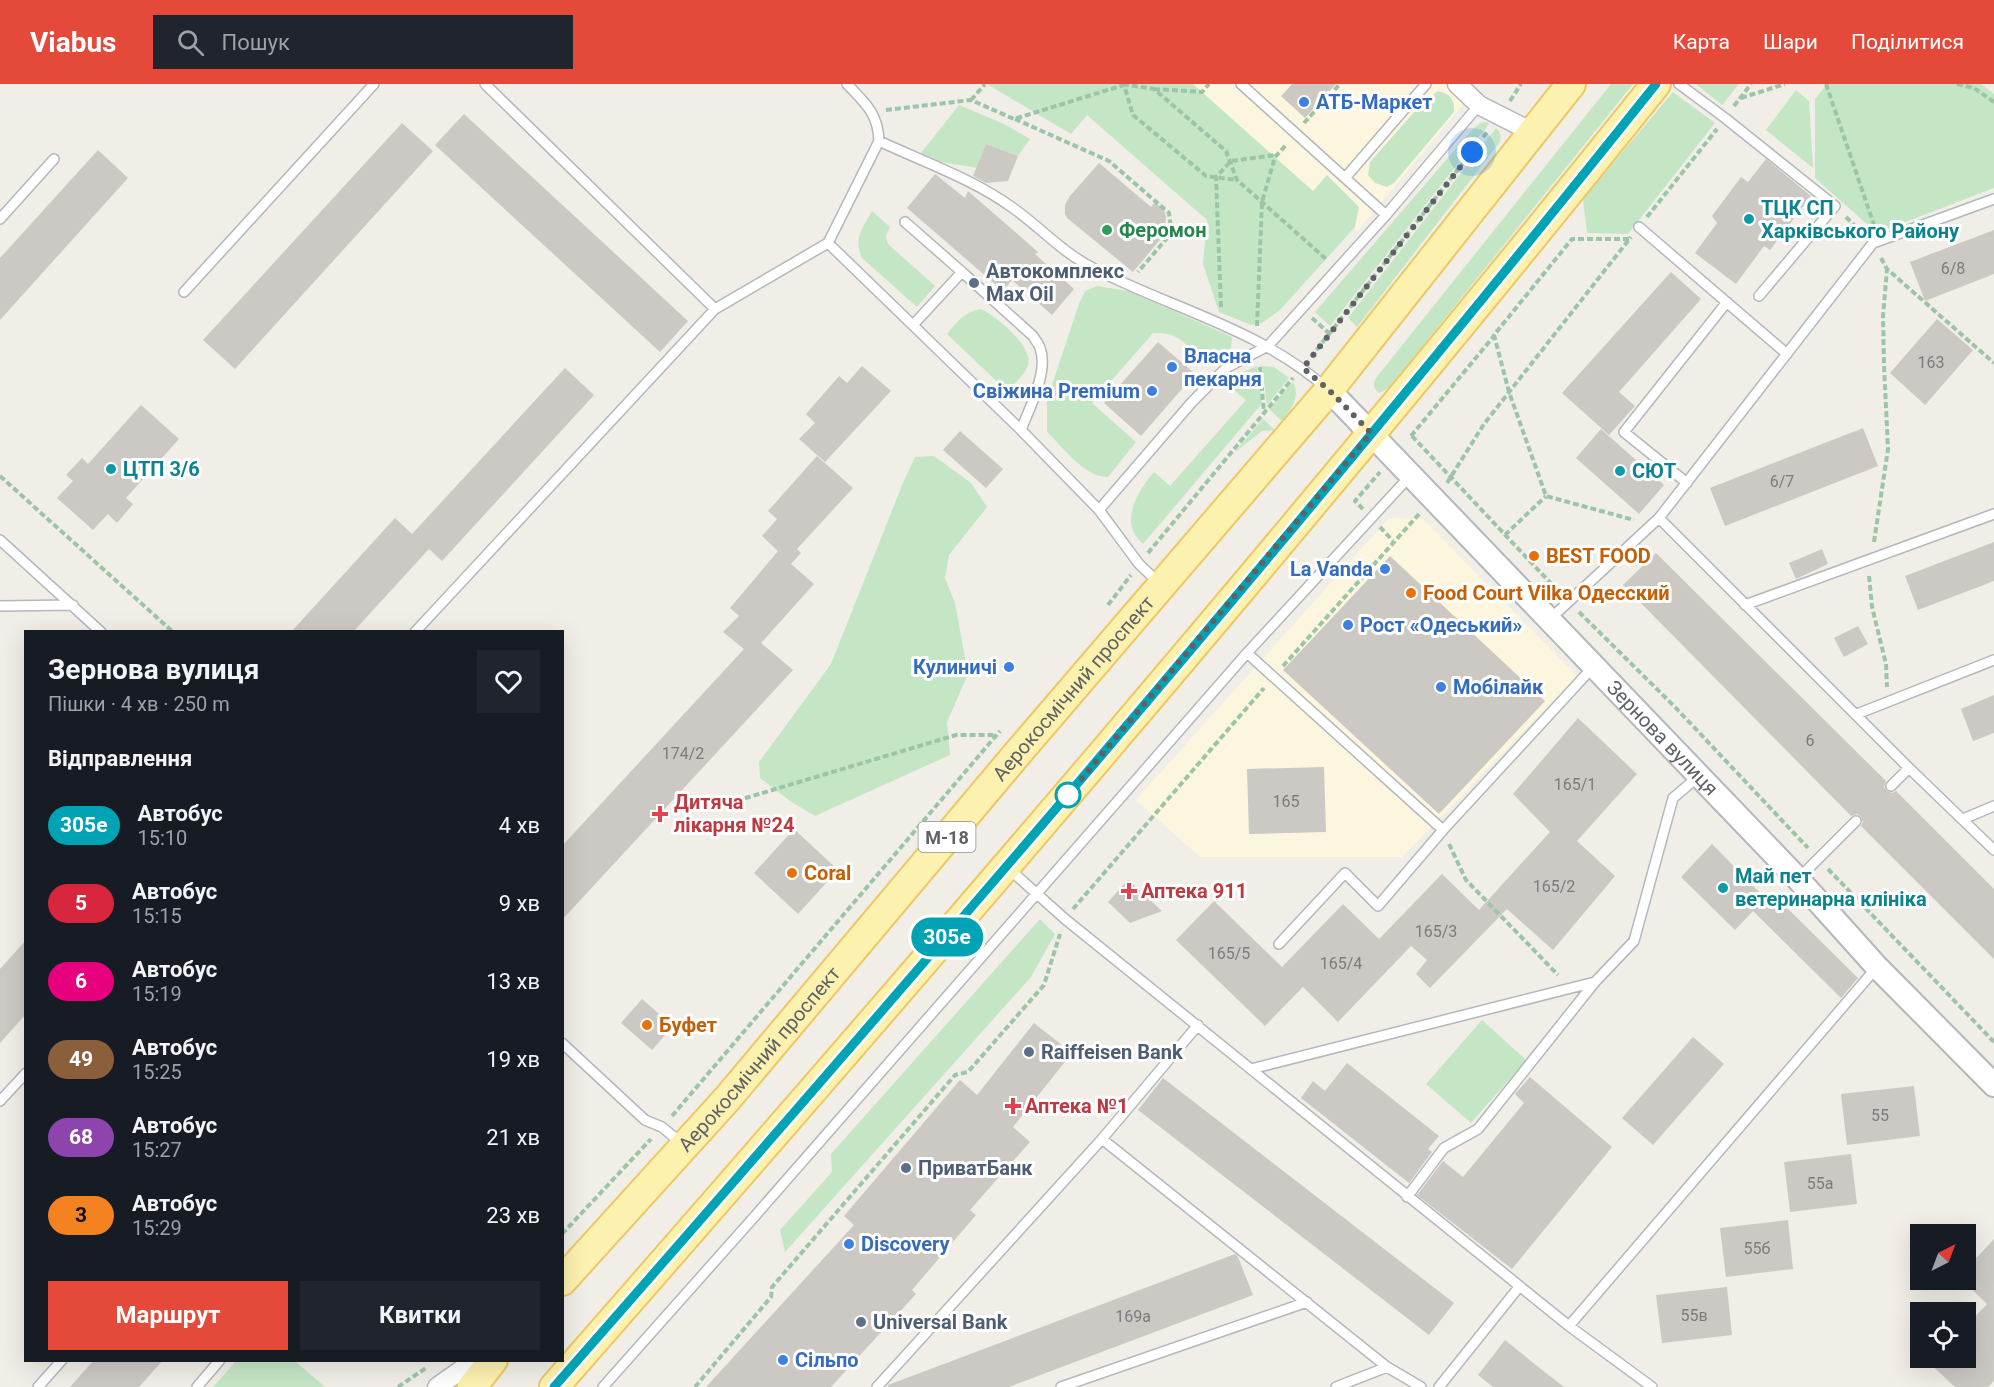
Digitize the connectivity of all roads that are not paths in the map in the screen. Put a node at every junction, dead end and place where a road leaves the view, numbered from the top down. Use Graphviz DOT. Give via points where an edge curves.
graph roads {
  1 [pos="374,84"];
  2 [pos="485,84"];
  3 [pos="847,84"];
  4 [pos="1241,84"];
  5 [pos="1426,84"];
  6 [pos="1456,84"];
  7 [pos="1571,84"];
  8 [pos="1656,84"];
  9 [pos="1679,84"];
  10 [pos="1479,105"];
  11 [pos="1534,133"];
  12 [pos="879,141"];
  13 [pos="54,159"];
  14 [pos="1345,178"];
  15 [pos="1994,199"];
  16 [pos="1386,215"];
  17 [pos="0,219"];
  18 [pos="905,222"];
  19 [pos="1640,227"];
  20 [pos="828,243"];
  21 [pos="962,272"];
  22 [pos="184,292"];
  23 [pos="1759,296"];
  24 [pos="1726,303"];
  25 [pos="715,309"];
  26 [pos="913,325"];
  27 [pos="1258,346"];
  28 [pos="1268,346"];
  29 [pos="1787,354"];
  30 [pos="1329,390"];
  31 [pos="1021,430"];
  32 [pos="1371,433"];
  33 [pos="1410,476"];
  34 [pos="1687,483"];
  35 [pos="1099,510"];
  36 [pos="1994,514"];
  37 [pos="1656,522"];
  38 [pos="0,540"];
  39 [pos="1162,586"];
  40 [pos="73,605"];
  41 [pos="1745,605"];
  42 [pos="0,606"];
  43 [pos="1550,619"];
  44 [pos="99,630"];
  45 [pos="417,630"];
  46 [pos="1247,653"];
  47 [pos="1994,660"];
  48 [pos="1595,665"];
  49 [pos="1857,714"];
  50 [pos="1909,768"];
  51 [pos="1699,776"];
  52 [pos="1891,786"];
  53 [pos="1994,806"];
  54 [pos="1963,819"];
  55 [pos="1856,820"];
  56 [pos="1443,830"];
  57 [pos="1994,850"];
  58 [pos="1007,867"];
  59 [pos="1798,879"];
  60 [pos="1036,894"];
  61 [pos="1279,944"];
  62 [pos="1877,967"];
  63 [pos="1595,982"];
  64 [pos="1197,1025"];
  65 [pos="564,1045"];
  66 [pos="1251,1069"];
  67 [pos="24,1075"];
  68 [pos="1994,1085"];
  69 [pos="0,1101"];
  70 [pos="1102,1139"];
  71 [pos="685,1147"];
  72 [pos="1407,1197"];
  73 [pos="564,1279"];
  74 [pos="1519,1287"];
  75 [pos="1307,1302"];
  76 [pos="1569,1326"];
  77 [pos="60,1362"];
  78 [pos="218,1362"];
  79 [pos="472,1362"];
  80 [pos="491,1362"];
  81 [pos="1387,1367"];
  82 [pos="38,1387"];
  83 [pos="197,1387"];
  84 [pos="437,1387"];
  85 [pos="472,1387"];
  86 [pos="554,1387"];
  87 [pos="603,1387"];
  88 [pos="877,1387"];
  89 [pos="1061,1387"];
  90 [pos="1336,1387"];
  91 [pos="1420,1387"];
  92 [pos="1439,1387"];
  93 [pos="1652,1387"];
  1 -- 22 [label="lane"];
  2 -- 25 [label="lane"];
  3 -- 12 [label="lane" via="872,111 879,127"];
  4 -- 14 [label="lane"];
  5 -- 14 [label="lane"];
  6 -- 10 [label="street"];
  7 -- 11 [label="main road, Аерокосмічний проспект / М-18"];
  8 -- 32 [label="main road"];
  9 -- 23 [label="lane" via="1835,206"];
  10 -- 11 [label="street"];
  10 -- 16 [label="lane"];
  11 -- 30 [label="main road, Аерокосмічний проспект / М-18"];
  12 -- 20 [label="lane"];
  12 -- 27 [label="lane" via="999,199 1091,267"];
  13 -- 17 [label="lane"];
  14 -- 16 [label="lane"];
  15 -- 29 [label="lane" via="1876,243"];
  16 -- 28 [label="lane"];
  18 -- 21 [label="lane"];
  19 -- 24 [label="lane"];
  20 -- 25 [label="lane"];
  20 -- 26 [label="lane"];
  21 -- 26 [label="lane"];
  21 -- 31 [label="lane" via="1033,336 1040,348 1041,378"];
  24 -- 29 [label="lane"];
  24 -- 34 [label="lane" via="1624,432"];
  25 -- 45 [label="lane"];
  26 -- 31 [label="lane"];
  27 -- 28 [label="lane"];
  27 -- 35 [label="lane" via="1226,368 1192,402"];
  28 -- 30 [label="lane"];
  29 -- 34 [label="lane"];
  30 -- 32 [label="street, Зернова вулиця"];
  30 -- 39 [label="main road, Аерокосмічний проспект / М-18"];
  31 -- 35 [label="lane"];
  32 -- 33 [label="street, Зернова вулиця"];
  32 -- 58 [label="main road"];
  33 -- 43 [label="street, Зернова вулиця"];
  33 -- 46 [label="lane"];
  34 -- 37 [label="lane"];
  35 -- 39 [label="lane" via="1139,564"];
  36 -- 41 [label="lane"];
  37 -- 41 [label="lane"];
  37 -- 43 [label="lane"];
  38 -- 40 [label="lane"];
  39 -- 71 [label="main road, Аерокосмічний проспект / М-18"];
  40 -- 42 [label="lane"];
  40 -- 44 [label="lane"];
  41 -- 49 [label="lane"];
  43 -- 48 [label="street, Зернова вулиця"];
  46 -- 56 [label="lane"];
  46 -- 60 [label="lane"];
  47 -- 49 [label="lane"];
  48 -- 51 [label="street, Зернова вулиця"];
  48 -- 56 [label="lane"];
  49 -- 50 [label="lane"];
  50 -- 52 [label="lane"];
  50 -- 54 [label="lane"];
  51 -- 59 [label="street, Зернова вулиця"];
  51 -- 63 [label="lane" via="1673,798 1634,941"];
  53 -- 54 [label="lane"];
  54 -- 57 [label="lane"];
  55 -- 59 [label="lane"];
  56 -- 61 [label="lane" via="1378,906 1345,873"];
  58 -- 60 [label="lane"];
  58 -- 86 [label="main road"];
  59 -- 62 [label="street, Зернова вулиця"];
  60 -- 64 [label="lane"];
  60 -- 87 [label="lane"];
  62 -- 68 [label="street, Зернова вулиця"];
  62 -- 76 [label="lane"];
  63 -- 66 [label="lane"];
  63 -- 72 [label="lane" via="1478,1129 1444,1148"];
  64 -- 66 [label="lane"];
  64 -- 70 [label="lane"];
  65 -- 71 [label="lane" via="645,1120 662,1127"];
  66 -- 72 [label="lane"];
  67 -- 69 [label="lane"];
  70 -- 75 [label="lane"];
  70 -- 88 [label="lane"];
  71 -- 73 [label="main road, Аерокосмічний проспект / М-18"];
  72 -- 74 [label="lane"];
  74 -- 76 [label="lane"];
  74 -- 92 [label="lane"];
  75 -- 81 [label="lane"];
  75 -- 89 [label="lane"];
  76 -- 93 [label="lane"];
  77 -- 82 [label="lane"];
  78 -- 83 [label="lane"];
  79 -- 84 [label="street"];
  80 -- 85 [label="main road"];
  81 -- 90 [label="lane"];
  81 -- 91 [label="lane"];
}
